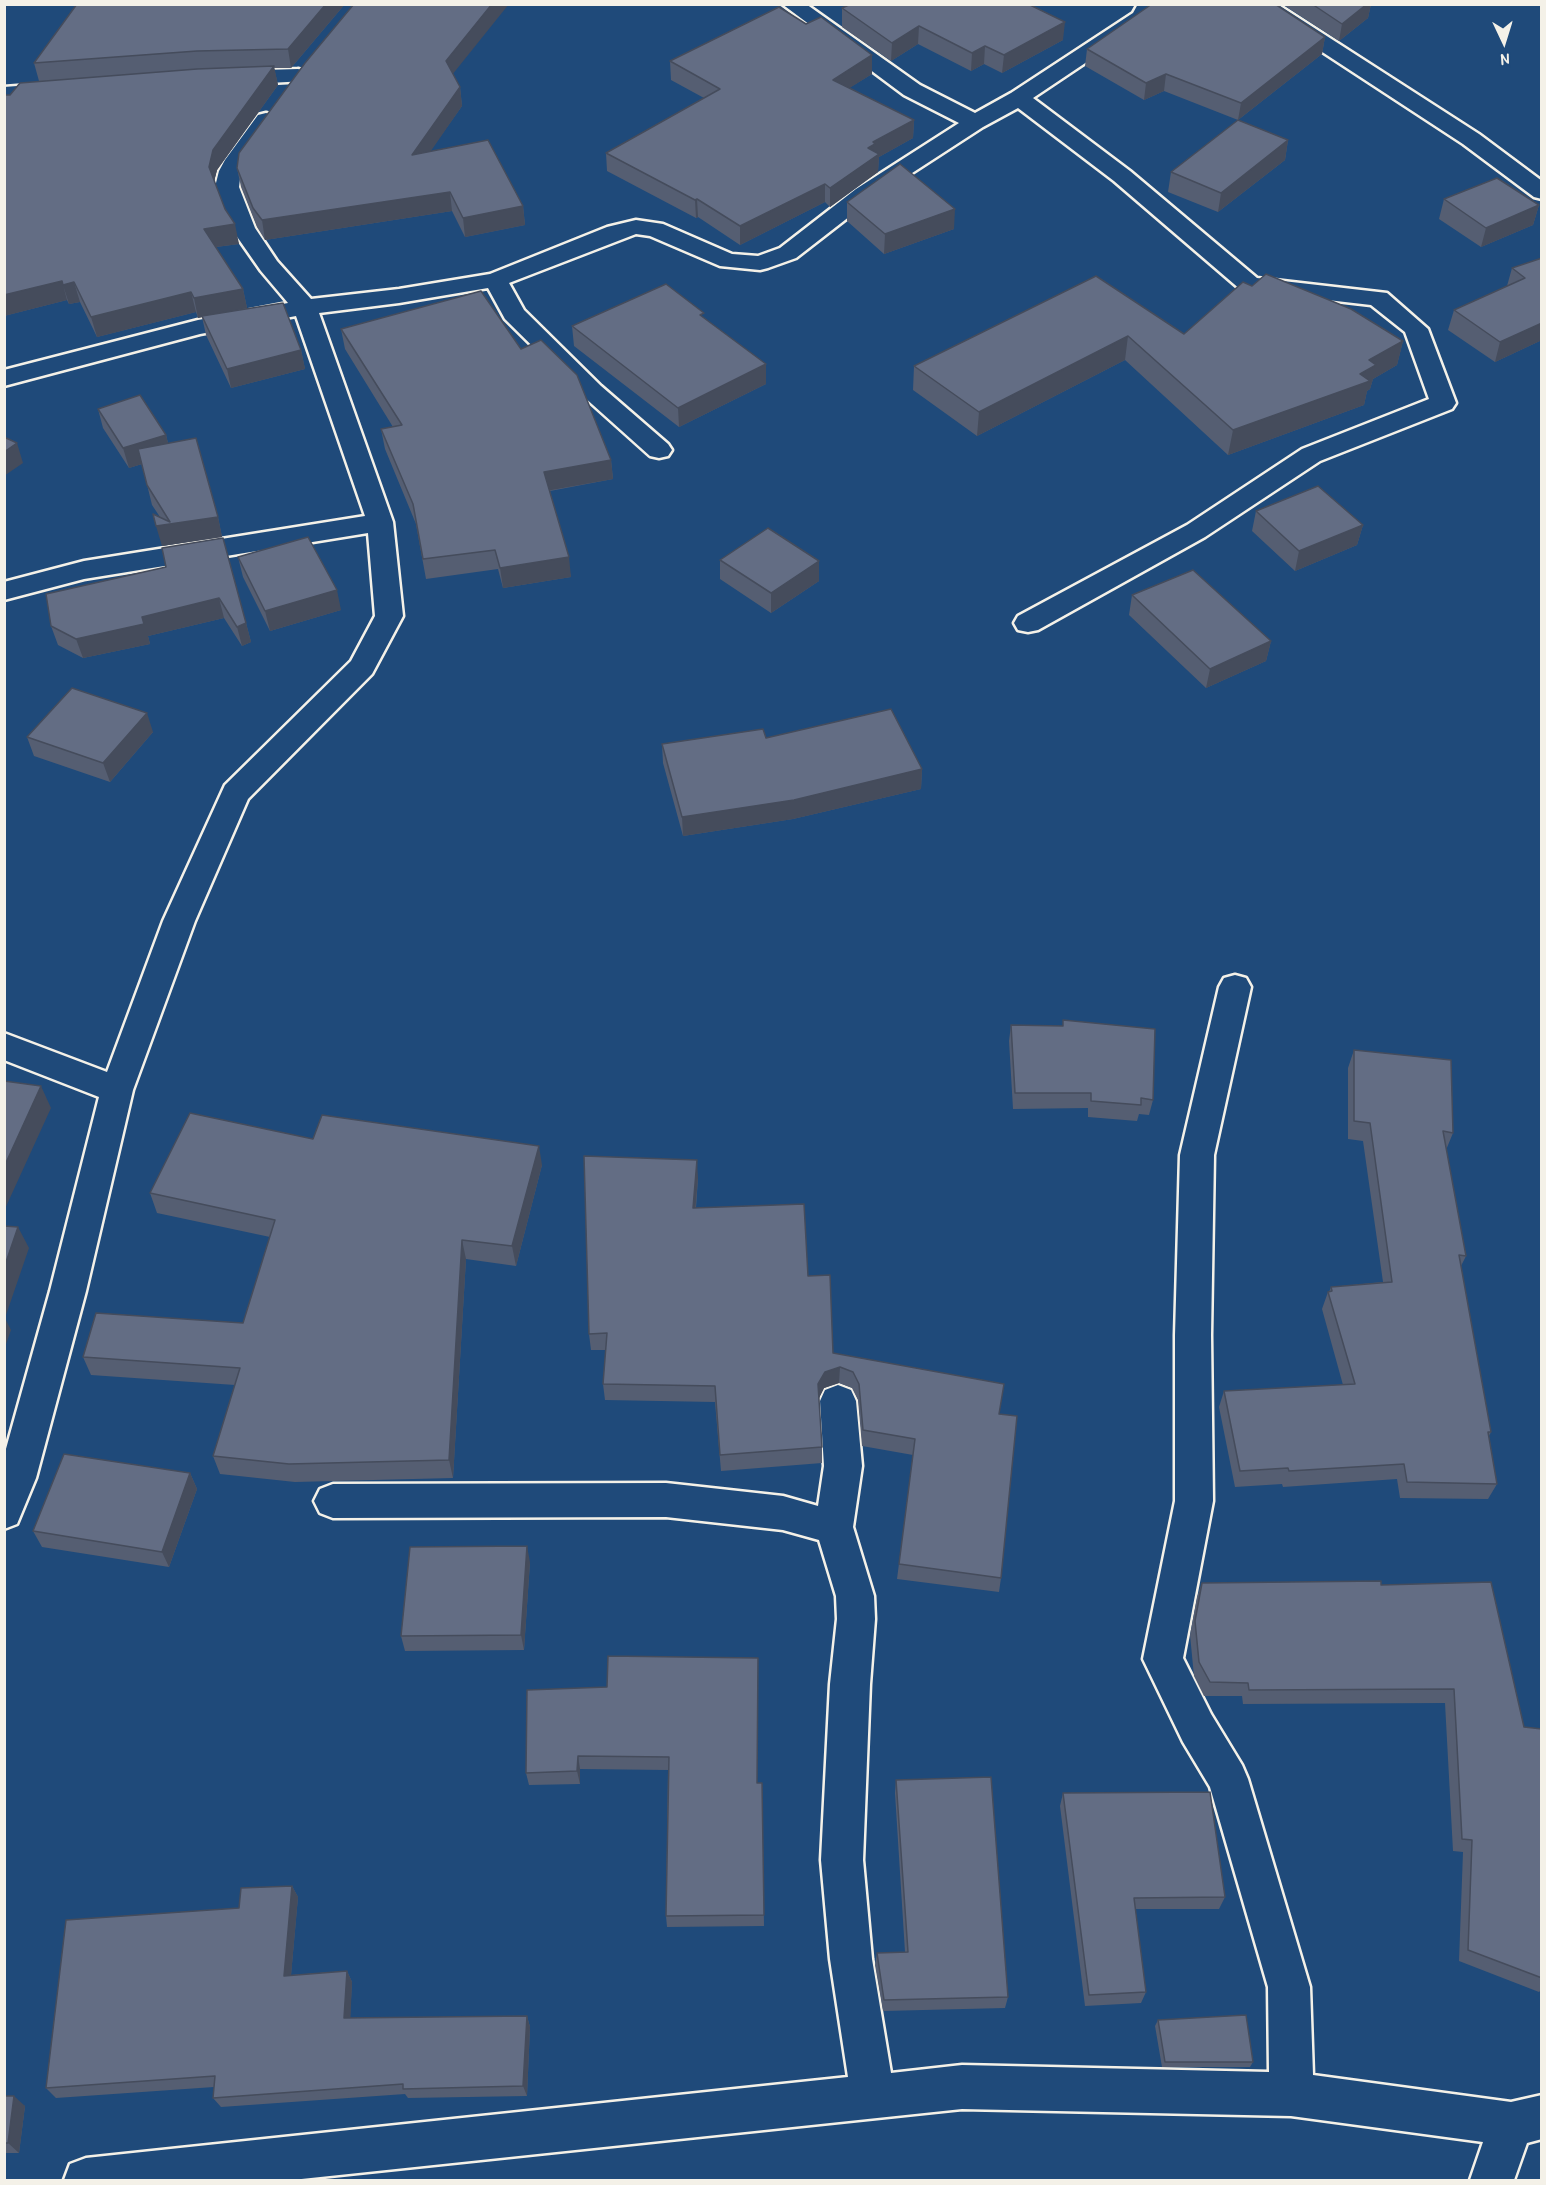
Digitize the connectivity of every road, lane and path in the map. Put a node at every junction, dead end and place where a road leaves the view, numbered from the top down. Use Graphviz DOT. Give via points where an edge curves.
graph roads {
  1 [pos="792,4"];
  2 [pos="1149,4"];
  3 [pos="1262,4"];
  4 [pos="212,78"];
  5 [pos="75,89"];
  6 [pos="4,94"];
  7 [pos="1019,98"];
  8 [pos="975,122"];
  9 [pos="1542,192"];
  10 [pos="495,280"];
  11 [pos="305,307"];
  12 [pos="4,378"];
  13 [pos="659,450"];
  14 [pos="380,522"];
  15 [pos="4,591"];
  16 [pos="1028,623"];
  17 [pos="1235,987"];
  18 [pos="4,1046"];
  19 [pos="117,1090"];
  20 [pos="838,1401"];
  21 [pos="333,1502"];
  22 [pos="4,1512"];
  23 [pos="834,1527"];
  24 [pos="1291,2094"];
  25 [pos="873,2096"];
  26 [pos="1526,2120"];
  27 [pos="86,2181"];
  28 [pos="1492,2181"];
  1 -- 8 [label="street" via="912,90"];
  2 -- 7 [label="street" via="1141,17"];
  3 -- 9 [label="street" via="1471,139"];
  4 -- 11 [label="street" via="293,83 236,160 227,187 243,228 269,266"];
  5 -- 6 [label="street"];
  7 -- 8 [label="street"];
  7 -- 16 [label="street" via="1122,176 1250,285 1378,298 1416,329 1443,403 1311,456 1196,531"];
  8 -- 10 [label="street" via="864,194 788,253 760,263 728,261 655,229 636,227"];
  10 -- 11 [label="street"];
  10 -- 13 [label="street" via="514,314"];
  11 -- 12 [label="street" via="198,327"];
  11 -- 14 [label="street"];
  14 -- 15 [label="street" via="84,570"];
  14 -- 19 [label="street" via="389,616 362,668 236,794 179,921"];
  17 -- 24 [label="street" via="1197,1155 1194,1501 1163,1659 1228,1779 1289,1987"];
  18 -- 19 [label="street"];
  19 -- 22 [label="street" via="68,1291"];
  20 -- 23 [label="street" via="843,1466"];
  21 -- 23 [label="street" via="666,1500 783,1513"];
  23 -- 25 [label="street" via="855,1596 842,1860 851,1959"];
  24 -- 25 [label="street" via="962,2087"];
  24 -- 26 [label="street"];
  25 -- 27 [label="street"];
  26 -- 28 [label="street"];
}
